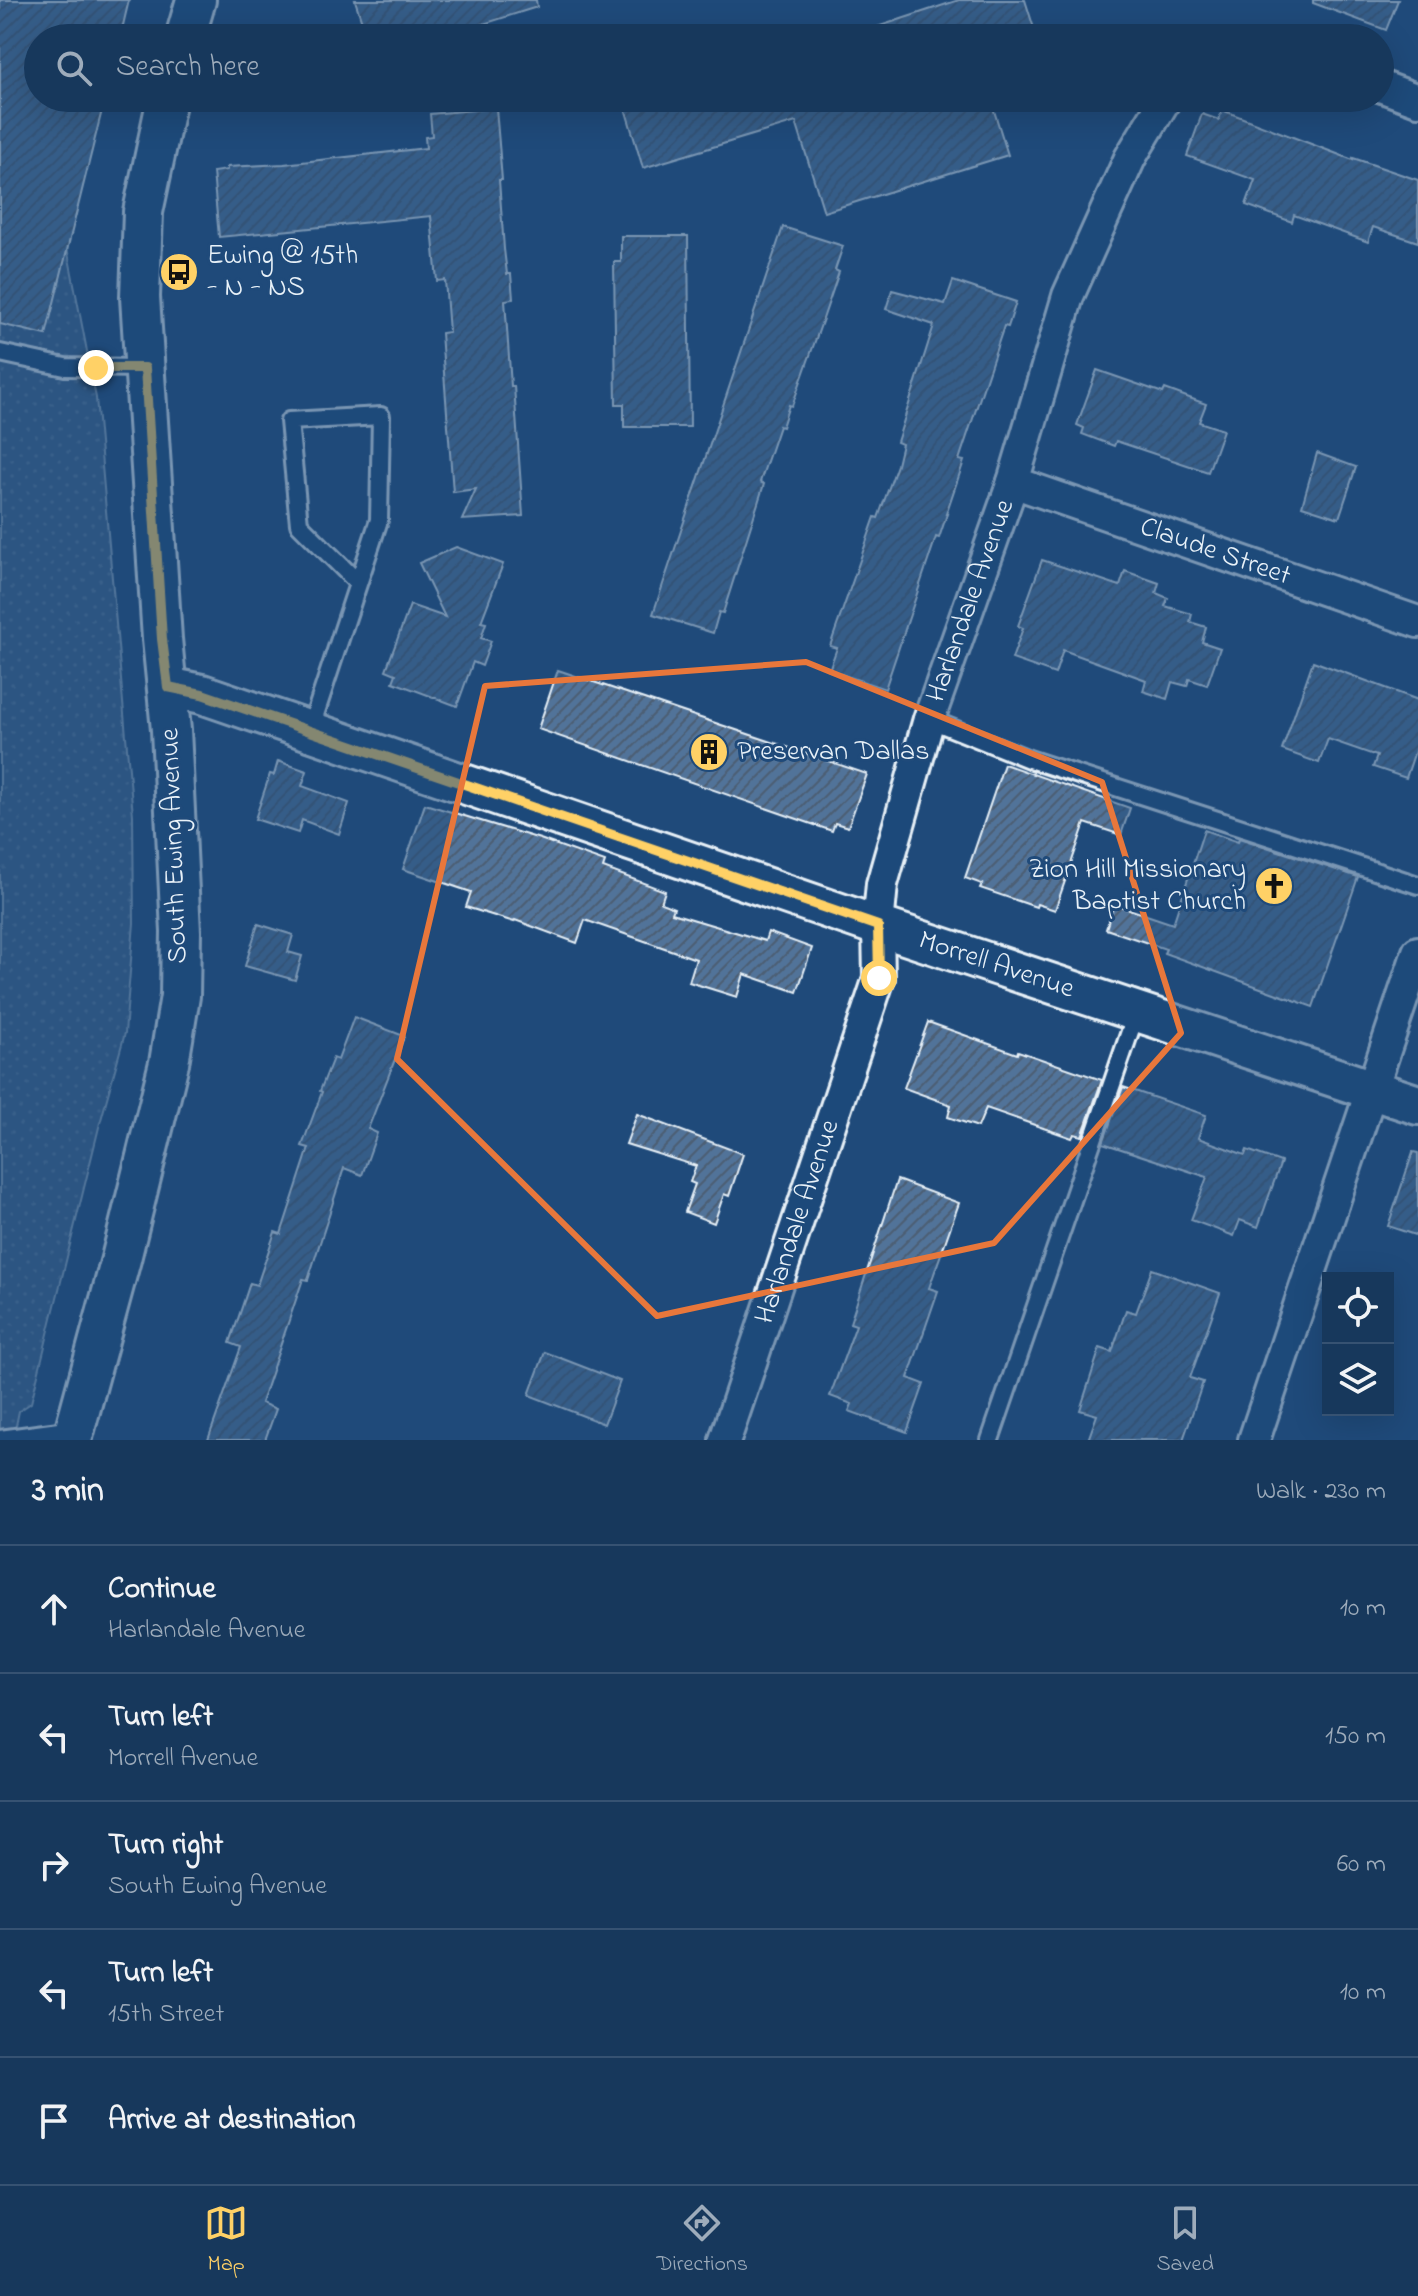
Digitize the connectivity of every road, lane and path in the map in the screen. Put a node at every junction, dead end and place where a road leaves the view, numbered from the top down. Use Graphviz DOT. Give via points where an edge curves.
graph roads {
  1 [pos="196,0"];
  2 [pos="189,24"];
  3 [pos="1394,91"];
  4 [pos="1418,100"];
  5 [pos="164,112"];
  6 [pos="1158,112"];
  7 [pos="0,353"];
  8 [pos="145,368"];
  9 [pos="1013,482"];
  10 [pos="358,583"];
  11 [pos="1418,622"];
  12 [pos="168,687"];
  13 [pos="929,719"];
  14 [pos="310,730"];
  15 [pos="1418,885"];
  16 [pos="878,926"];
  17 [pos="1418,952"];
  18 [pos="1137,1011"];
  19 [pos="1371,1089"];
  20 [pos="1418,1105"];
  21 [pos="74,1434"];
  22 [pos="0,1439"];
  23 [pos="725,1440"];
  24 [pos="990,1440"];
  25 [pos="1254,1440"];
  1 -- 2 [label="street"];
  3 -- 4 [label="street"];
  5 -- 8 [label="street, South Ewing Avenue" via="143,212 140,297"];
  6 -- 9 [label="street, Harlandale Avenue" via="1130,158 1068,296"];
  7 -- 8 [label="lane" via="65,367"];
  8 -- 12 [label="street, South Ewing Avenue"];
  9 -- 11 [label="street, Claude Street"];
  9 -- 13 [label="street, Harlandale Avenue"];
  10 -- 10 [label="lane" via="379,520 381,416 289,421 299,524"];
  10 -- 14 [label="lane"];
  12 -- 14 [label="street, Morrell Avenue"];
  12 -- 21 [label="street, South Ewing Avenue" via="180,996 169,1063"];
  13 -- 15 [label="lane" via="1029,759"];
  13 -- 16 [label="street, Harlandale Avenue" via="882,884"];
  14 -- 16 [label="street, Morrell Avenue"];
  16 -- 18 [label="street, Morrell Avenue"];
  16 -- 23 [label="street, Harlandale Avenue" via="879,978"];
  17 -- 19 [label="street"];
  18 -- 19 [label="street, Morrell Avenue"];
  18 -- 24 [label="lane"];
  19 -- 20 [label="street, Morrell Avenue"];
  19 -- 25 [label="street"];
  21 -- 22 [label="lane"];
}
